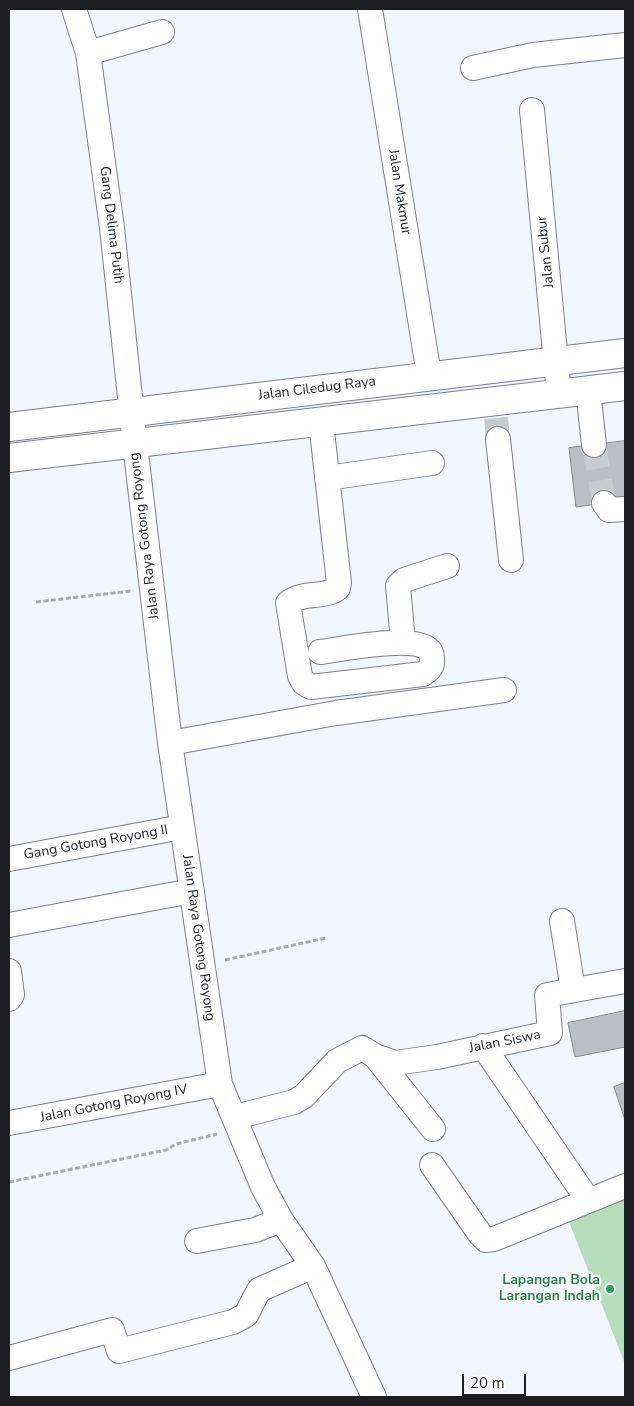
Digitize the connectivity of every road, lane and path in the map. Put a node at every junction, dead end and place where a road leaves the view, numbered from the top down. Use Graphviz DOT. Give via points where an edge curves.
graph roads {
  1 [pos="74,9"];
  2 [pos="370,9"];
  3 [pos="162,32"];
  4 [pos="625,45"];
  5 [pos="88,53"];
  6 [pos="473,68"];
  7 [pos="532,110"];
  8 [pos="625,352"];
  9 [pos="584,357"];
  10 [pos="556,360"];
  11 [pos="429,376"];
  12 [pos="625,386"];
  13 [pos="588,390"];
  14 [pos="559,394"];
  15 [pos="132,412"];
  16 [pos="496,419"];
  17 [pos="320,422"];
  18 [pos="9,427"];
  19 [pos="135,444"];
  20 [pos="594,445"];
  21 [pos="9,458"];
  22 [pos="432,463"];
  23 [pos="327,478"];
  24 [pos="511,560"];
  25 [pos="447,566"];
  26 [pos="152,589"];
  27 [pos="36,602"];
  28 [pos="403,642"];
  29 [pos="320,652"];
  30 [pos="504,690"];
  31 [pos="170,743"];
  32 [pos="182,827"];
  33 [pos="9,859"];
  34 [pos="192,891"];
  35 [pos="562,922"];
  36 [pos="9,925"];
  37 [pos="326,938"];
  38 [pos="202,964"];
  39 [pos="9,971"];
  40 [pos="625,981"];
  41 [pos="573,990"];
  42 [pos="9,1000"];
  43 [pos="484,1046"];
  44 [pos="375,1056"];
  45 [pos="220,1084"];
  46 [pos="9,1123"];
  47 [pos="237,1123"];
  48 [pos="433,1129"];
  49 [pos="432,1165"];
  50 [pos="9,1182"];
  51 [pos="625,1186"];
  52 [pos="588,1200"];
  53 [pos="281,1220"];
  54 [pos="197,1241"];
  55 [pos="313,1266"];
  56 [pos="9,1358"];
  57 [pos="374,1397"];
  1 -- 5 [label="street, Gang Delima Putih"];
  2 -- 11 [label="street, Jalan Makmur"];
  3 -- 5 [label="street"];
  4 -- 6 [label="street" via="533,55"];
  5 -- 15 [label="street, Gang Delima Putih" via="112,228"];
  7 -- 10 [label="street, Jalan Subur"];
  8 -- 9 [label="main road, Jalan Ciledug Raya"];
  9 -- 10 [label="main road, Jalan Ciledug Raya"];
  9 -- 13 [label="main road"];
  10 -- 11 [label="main road, Jalan Ciledug Raya"];
  10 -- 14 [label="street, Jalan Subur"];
  11 -- 15 [label="main road, Jalan Ciledug Raya"];
  12 -- 13 [label="main road"];
  13 -- 14 [label="main road"];
  13 -- 20 [label="street"];
  14 -- 16 [label="main road"];
  15 -- 18 [label="main road, Jalan Ciledug Raya"];
  15 -- 19 [label="street, Gang Delima Putih"];
  16 -- 17 [label="main road"];
  16 -- 24 [label="street"];
  17 -- 19 [label="main road"];
  17 -- 23 [label="street"];
  19 -- 21 [label="main road"];
  19 -- 26 [label="street, Jalan Raya Gotong Royong"];
  22 -- 23 [label="street"];
  23 -- 28 [label="street" via="339,583 333,592 294,598 288,603 300,676 304,684 311,686 423,674 430,670 433,663 426,647"];
  25 -- 28 [label="street" via="404,580 398,586"];
  26 -- 27 [label="path"];
  26 -- 31 [label="street, Jalan Raya Gotong Royong"];
  28 -- 29 [label="street"];
  30 -- 31 [label="street" via="336,713"];
  31 -- 32 [label="street, Jalan Raya Gotong Royong"];
  32 -- 33 [label="street, Gang Gotong Royong II"];
  32 -- 34 [label="street, Jalan Raya Gotong Royong"];
  34 -- 36 [label="street"];
  34 -- 38 [label="street, Jalan Raya Gotong Royong"];
  35 -- 41 [label="street"];
  37 -- 38 [label="path"];
  38 -- 45 [label="street, Jalan Raya Gotong Royong"];
  39 -- 42 [label="street" via="12,995"];
  40 -- 41 [label="street, Jalan Siswa"];
  41 -- 43 [label="street, Jalan Siswa" via="548,995 550,1033"];
  43 -- 44 [label="street, Jalan Siswa" via="395,1064"];
  43 -- 52 [label="street"];
  44 -- 47 [label="street, Jalan Siswa" via="362,1048 338,1061 304,1096"];
  44 -- 48 [label="street"];
  45 -- 46 [label="street, Jalan Gotong Royong IV"];
  45 -- 47 [label="street, Jalan Raya Gotong Royong"];
  47 -- 50 [label="path" via="166,1150"];
  47 -- 53 [label="street, Jalan Raya Gotong Royong" via="263,1188"];
  49 -- 52 [label="street" via="486,1240"];
  51 -- 52 [label="street"];
  53 -- 54 [label="street" via="255,1230"];
  53 -- 55 [label="street, Jalan Raya Gotong Royong"];
  55 -- 56 [label="street" via="259,1290 246,1315 233,1322 119,1351 112,1330"];
  55 -- 57 [label="street, Jalan Raya Gotong Royong"];
}
